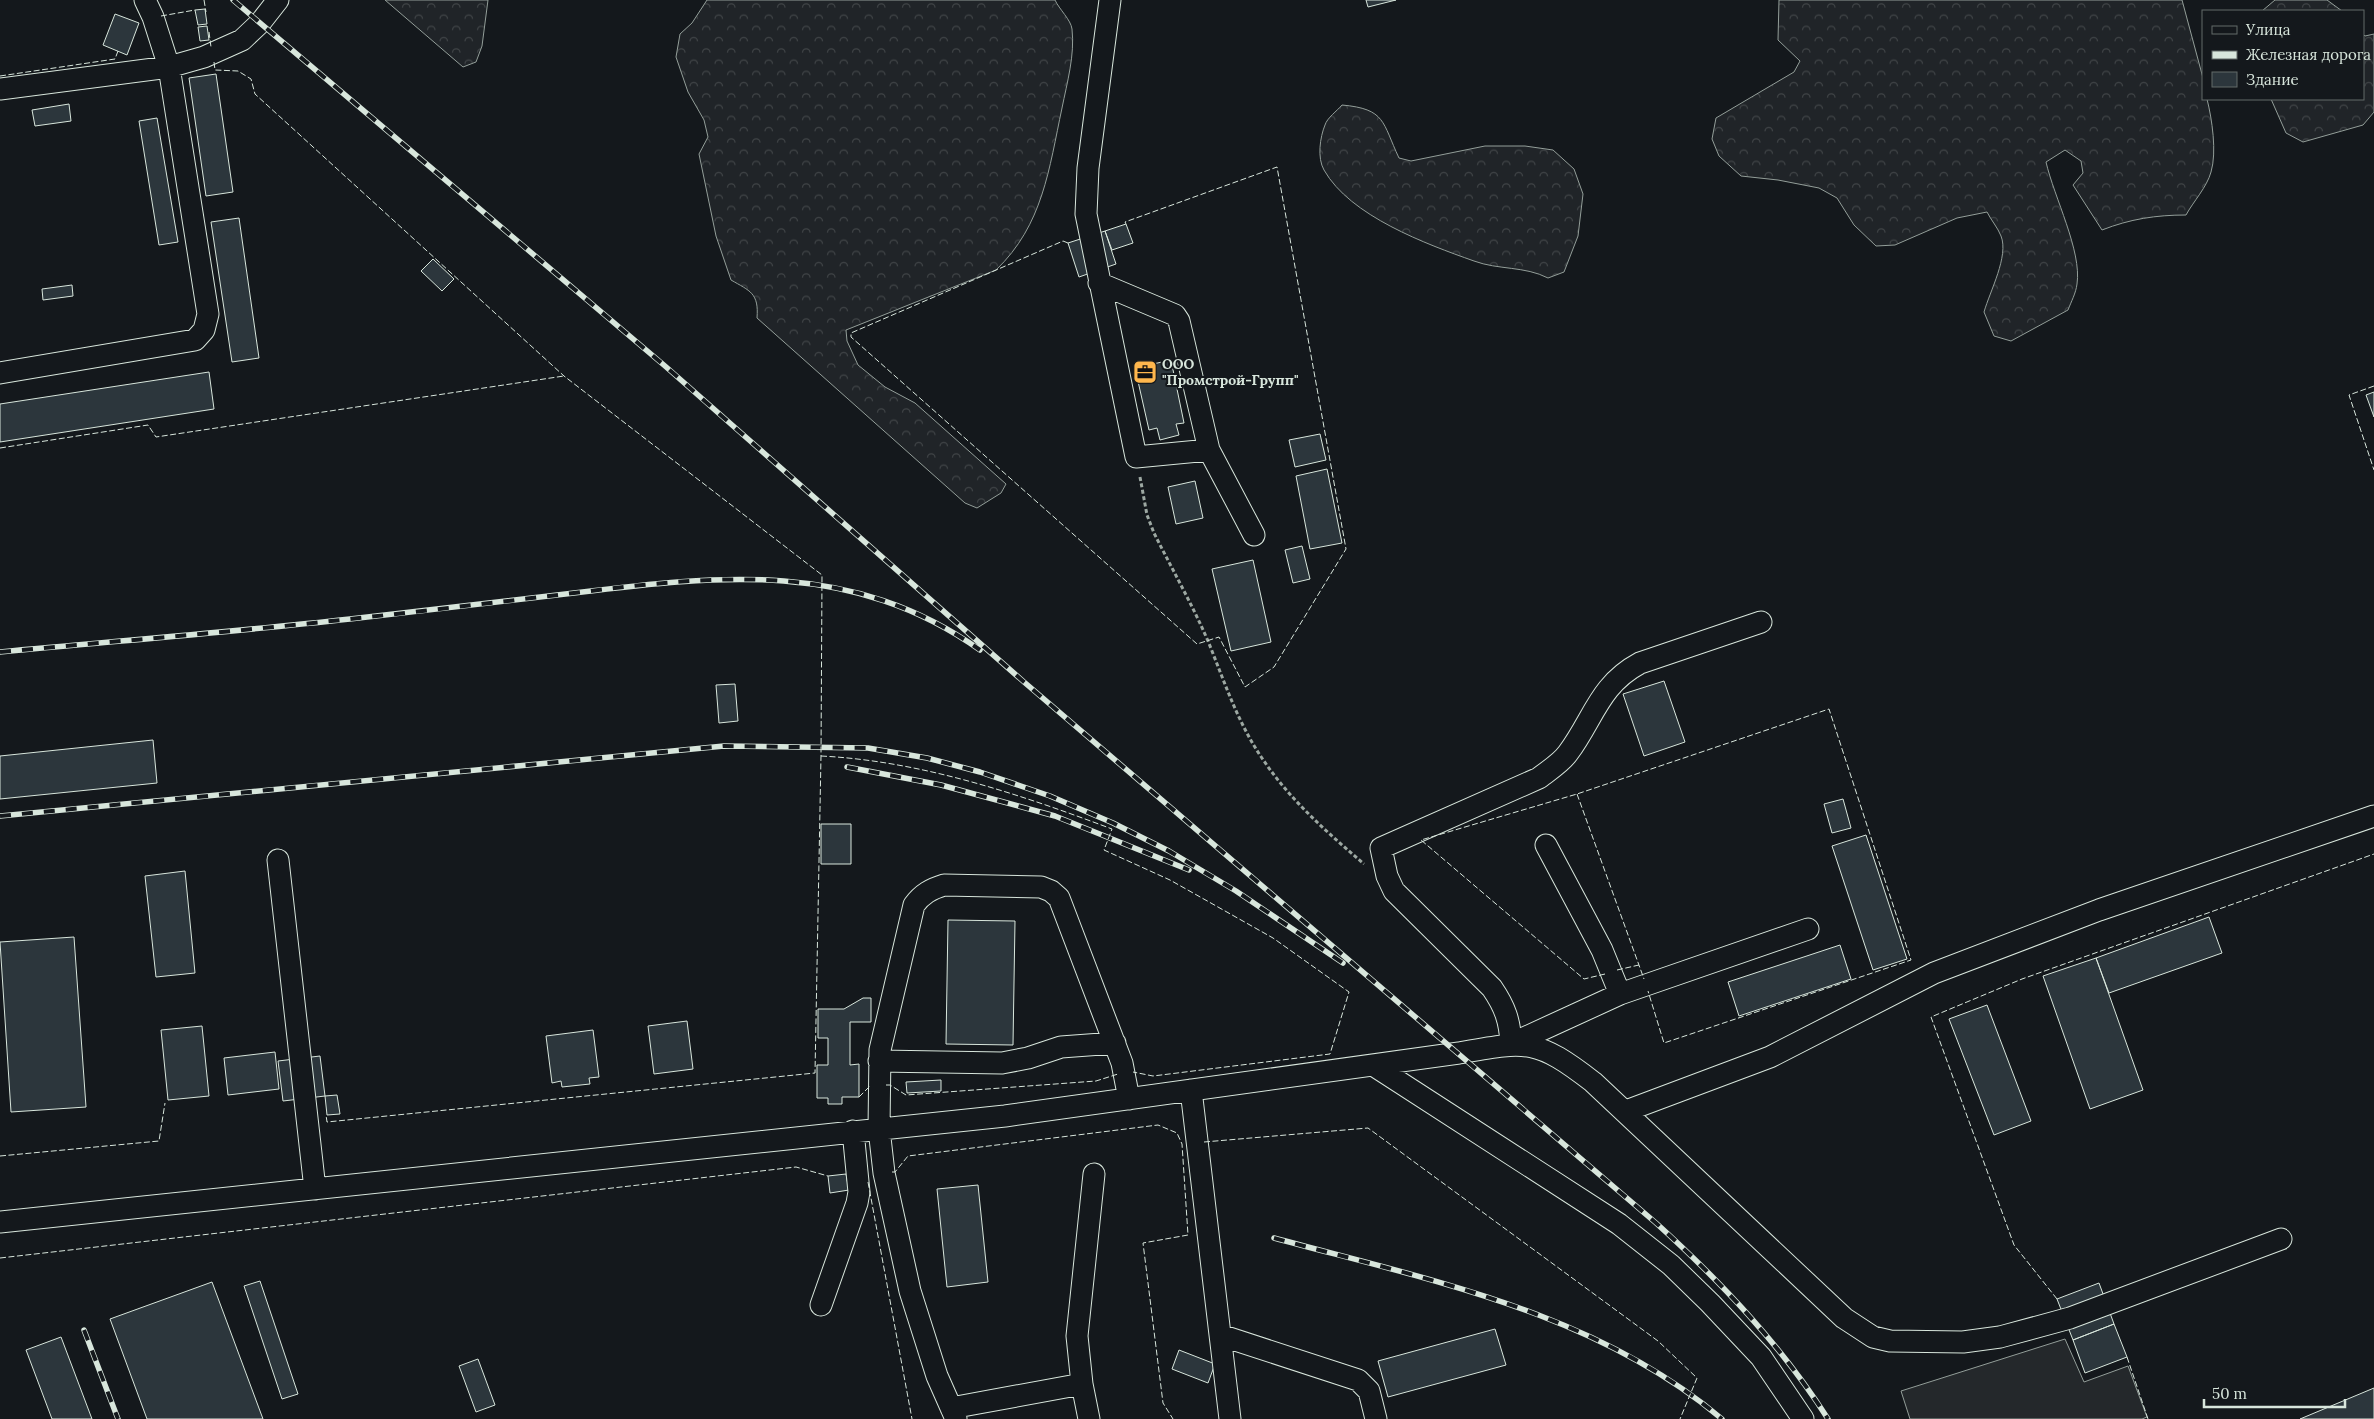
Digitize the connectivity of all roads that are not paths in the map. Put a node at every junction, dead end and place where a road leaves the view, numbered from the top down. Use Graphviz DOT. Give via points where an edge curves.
graph roads {
  1 [pos="145,0"];
  2 [pos="278,0"];
  3 [pos="1110,0"];
  4 [pos="169,67"];
  5 [pos="0,89"];
  6 [pos="1099,282"];
  7 [pos="0,373"];
  8 [pos="1209,450"];
  9 [pos="1254,535"];
  10 [pos="1761,622"];
  11 [pos="2374,816"];
  12 [pos="1546,845"];
  13 [pos="278,860"];
  14 [pos="1808,929"];
  15 [pos="1620,994"];
  16 [pos="1115,1043"];
  17 [pos="1511,1044"];
  18 [pos="879,1061"];
  19 [pos="1373,1065"];
  20 [pos="1191,1090"];
  21 [pos="1129,1098"];
  22 [pos="1626,1111"];
  23 [pos="879,1128"];
  24 [pos="853,1131"];
  25 [pos="1094,1174"];
  26 [pos="315,1189"];
  27 [pos="0,1222"];
  28 [pos="2281,1238"];
  29 [pos="821,1305"];
  30 [pos="1220,1334"];
  31 [pos="1082,1384"];
  32 [pos="954,1414"];
  33 [pos="1089,1419"];
  34 [pos="1230,1419"];
  35 [pos="1376,1419"];
  36 [pos="1803,1419"];
  1 -- 4 [label="street"];
  2 -- 4 [label="street" via="242,40 204,57"];
  3 -- 6 [label="street" via="1086,197 1089,235"];
  4 -- 5 [label="street"];
  4 -- 7 [label="street" via="208,314 204,330 195,340"];
  6 -- 8 [label="street" via="1175,315 1179,321"];
  6 -- 8 [label="street" via="1136,457"];
  8 -- 9 [label="street"];
  10 -- 17 [label="street" via="1623,672 1610,685 1568,754 1539,778 1380,848 1394,891 1496,994 1510,1022"];
  11 -- 22 [label="street" via="2098,910 1934,973 1770,1057"];
  12 -- 15 [label="street" via="1602,950"];
  13 -- 26 [label="street"];
  14 -- 15 [label="street"];
  15 -- 17 [label="street"];
  16 -- 18 [label="street" via="1061,1047 1002,1063"];
  16 -- 18 [label="street" via="1059,898 1041,887 944,885 925,892 914,905"];
  16 -- 21 [label="street" via="1125,1072"];
  17 -- 19 [label="street"];
  17 -- 22 [label="street" via="1534,1046 1567,1061"];
  18 -- 23 [label="street"];
  19 -- 20 [label="street"];
  19 -- 36 [label="street" via="1618,1224 1671,1266 1761,1357"];
  20 -- 21 [label="street"];
  20 -- 30 [label="street"];
  21 -- 23 [label="street" via="1005,1116"];
  22 -- 28 [label="street" via="1844,1318 1874,1337 1890,1341 1963,1342 2031,1330"];
  23 -- 24 [label="street"];
  23 -- 32 [label="street" via="884,1173 908,1284 937,1376"];
  24 -- 26 [label="street"];
  24 -- 29 [label="street" via="858,1198"];
  25 -- 31 [label="street" via="1077,1336"];
  26 -- 27 [label="street"];
  30 -- 34 [label="street"];
  30 -- 35 [label="street" via="1358,1380 1369,1391"];
  31 -- 32 [label="street"];
  31 -- 33 [label="street"];
}
